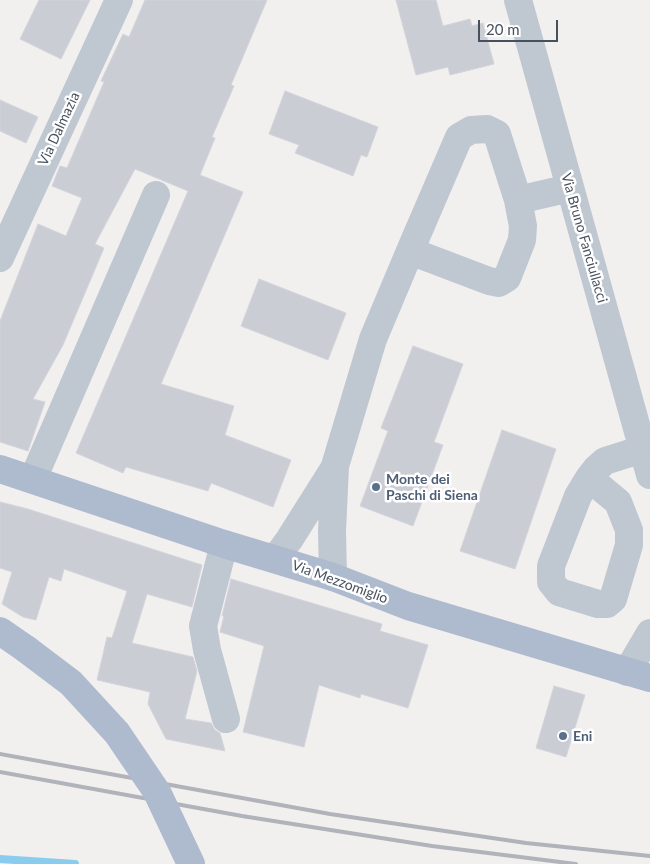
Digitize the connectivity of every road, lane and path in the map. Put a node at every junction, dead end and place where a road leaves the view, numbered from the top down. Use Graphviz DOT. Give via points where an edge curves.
graph roads {
  1 [pos="118,0"];
  2 [pos="518,0"];
  3 [pos="570,188"];
  4 [pos="156,195"];
  5 [pos="518,200"];
  6 [pos="410,251"];
  7 [pos="0,258"];
  8 [pos="643,448"];
  9 [pos="335,466"];
  10 [pos="0,469"];
  11 [pos="650,475"];
  12 [pos="589,478"];
  13 [pos="32,479"];
  14 [pos="224,544"];
  15 [pos="275,559"];
  16 [pos="333,577"];
  17 [pos="0,631"];
  18 [pos="650,633"];
  19 [pos="638,675"];
  20 [pos="226,719"];
  21 [pos="191,864"];
  1 -- 7 [label="street, Via Dalmazia"];
  2 -- 3 [label="street, Via Bruno Fanciullacci"];
  3 -- 5 [label="street"];
  3 -- 8 [label="street, Via Bruno Fanciullacci"];
  4 -- 13 [label="street"];
  5 -- 6 [label="street" via="522,240 507,278 499,283"];
  5 -- 6 [label="street" via="497,134 487,129 471,130 459,137"];
  6 -- 9 [label="street" via="373,339"];
  8 -- 11 [label="street, Via Bruno Fanciullacci"];
  8 -- 12 [label="street" via="605,461"];
  9 -- 15 [label="street"];
  9 -- 16 [label="street"];
  10 -- 13 [label="main road, Via Mezzomiglio"];
  13 -- 14 [label="main road, Via Mezzomiglio"];
  14 -- 15 [label="main road, Via Mezzomiglio"];
  14 -- 20 [label="street" via="203,626"];
  15 -- 16 [label="main road, Via Mezzomiglio"];
  16 -- 19 [label="main road, Via Mezzomiglio" via="408,606"];
  17 -- 21 [label="main road, bridge" via="71,683 117,733 156,792"];
  18 -- 19 [label="street"];
}
